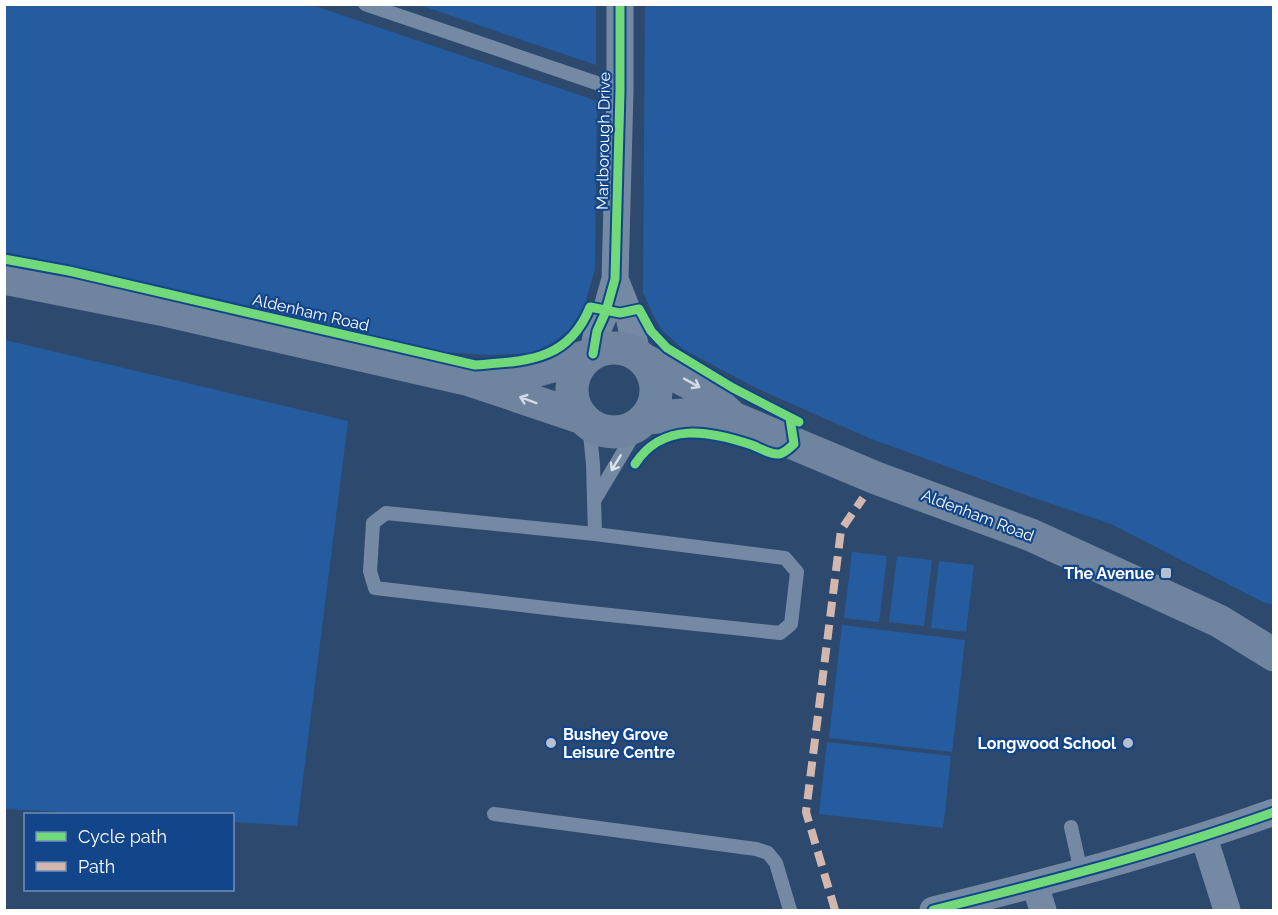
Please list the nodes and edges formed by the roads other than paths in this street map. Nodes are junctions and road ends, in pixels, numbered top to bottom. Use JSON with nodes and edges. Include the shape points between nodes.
{"nodes":[{"id":1,"x":365,"y":4,"type":"edge"},
{"id":2,"x":620,"y":4,"type":"edge"},
{"id":3,"x":620,"y":91,"type":"junction"},
{"id":4,"x":4,"y":278,"type":"edge"},
{"id":5,"x":615,"y":279,"type":"junction"},
{"id":6,"x":590,"y":355,"type":"junction"},
{"id":7,"x":640,"y":357,"type":"junction"},
{"id":8,"x":470,"y":380,"type":"junction"},
{"id":9,"x":733,"y":418,"type":"junction"},
{"id":10,"x":586,"y":421,"type":"junction"},
{"id":11,"x":643,"y":421,"type":"junction"},
{"id":12,"x":593,"y":502,"type":"junction"},
{"id":13,"x":594,"y":534,"type":"junction"},
{"id":14,"x":1240,"y":634,"type":"junction"},
{"id":15,"x":1274,"y":636,"type":"edge"},
{"id":16,"x":1274,"y":655,"type":"edge"},
{"id":17,"x":1274,"y":812,"type":"edge"},
{"id":18,"x":494,"y":814,"type":"dead end"},
{"id":19,"x":1071,"y":827,"type":"dead end"},
{"id":20,"x":1204,"y":837,"type":"junction"},
{"id":21,"x":1081,"y":872,"type":"junction"},
{"id":22,"x":1035,"y":885,"type":"junction"},
{"id":23,"x":790,"y":910,"type":"edge"},
{"id":24,"x":933,"y":910,"type":"edge"},
{"id":25,"x":1044,"y":910,"type":"edge"},
{"id":26,"x":1227,"y":910,"type":"edge"}],
"edges":[{"from":1,"to":3,"type":"lane"},
{"from":2,"to":3,"type":"street","name":"Marlborough Drive"},
{"from":3,"to":5,"type":"street","name":"Marlborough Drive"},
{"from":4,"to":8,"type":"main road","name":"Aldenham Road","via":[[160,309]]},
{"from":5,"to":6,"type":"street","name":"Marlborough Drive"},
{"from":5,"to":7,"type":"street","name":"Marlborough Drive"},
{"from":6,"to":7,"type":"main road","via":[[615,347]]},
{"from":6,"to":8,"type":"main road","name":"Aldenham Road","via":[[527,373]]},
{"from":6,"to":10,"type":"main road","via":[[580,364],[572,390],[575,406]]},
{"from":7,"to":9,"type":"main road","name":"Aldenham Road","one_way":true,"via":[[702,389]]},
{"from":7,"to":11,"type":"main road","via":[[651,369],[656,393]]},
{"from":10,"to":8,"type":"main road","name":"Aldenham Road","one_way":true},
{"from":9,"to":11,"type":"main road","name":"Aldenham Road","via":[[682,415]]},
{"from":9,"to":14,"type":"main road","name":"Aldenham Road","via":[[876,478],[1031,535]]},
{"from":10,"to":11,"type":"main road","via":[[612,432],[625,431]]},
{"from":10,"to":12,"type":"lane","via":[[593,464]]},
{"from":11,"to":12,"type":"lane","one_way":true},
{"from":12,"to":13,"type":"lane"},
{"from":13,"to":13,"type":"lane","via":[[784,558],[797,572],[791,624],[780,633],[375,588],[370,571],[373,523],[386,513]]},
{"from":14,"to":15,"type":"main road"},
{"from":14,"to":16,"type":"main road","name":"Aldenham Road"},
{"from":17,"to":20,"type":"street"},
{"from":18,"to":23,"type":"lane","via":[[756,849],[768,853],[776,863]]},
{"from":19,"to":21,"type":"lane"},
{"from":20,"to":21,"type":"street"},
{"from":20,"to":26,"type":"street"},
{"from":21,"to":22,"type":"street"},
{"from":22,"to":24,"type":"street"},
{"from":22,"to":25,"type":"street"}]}
